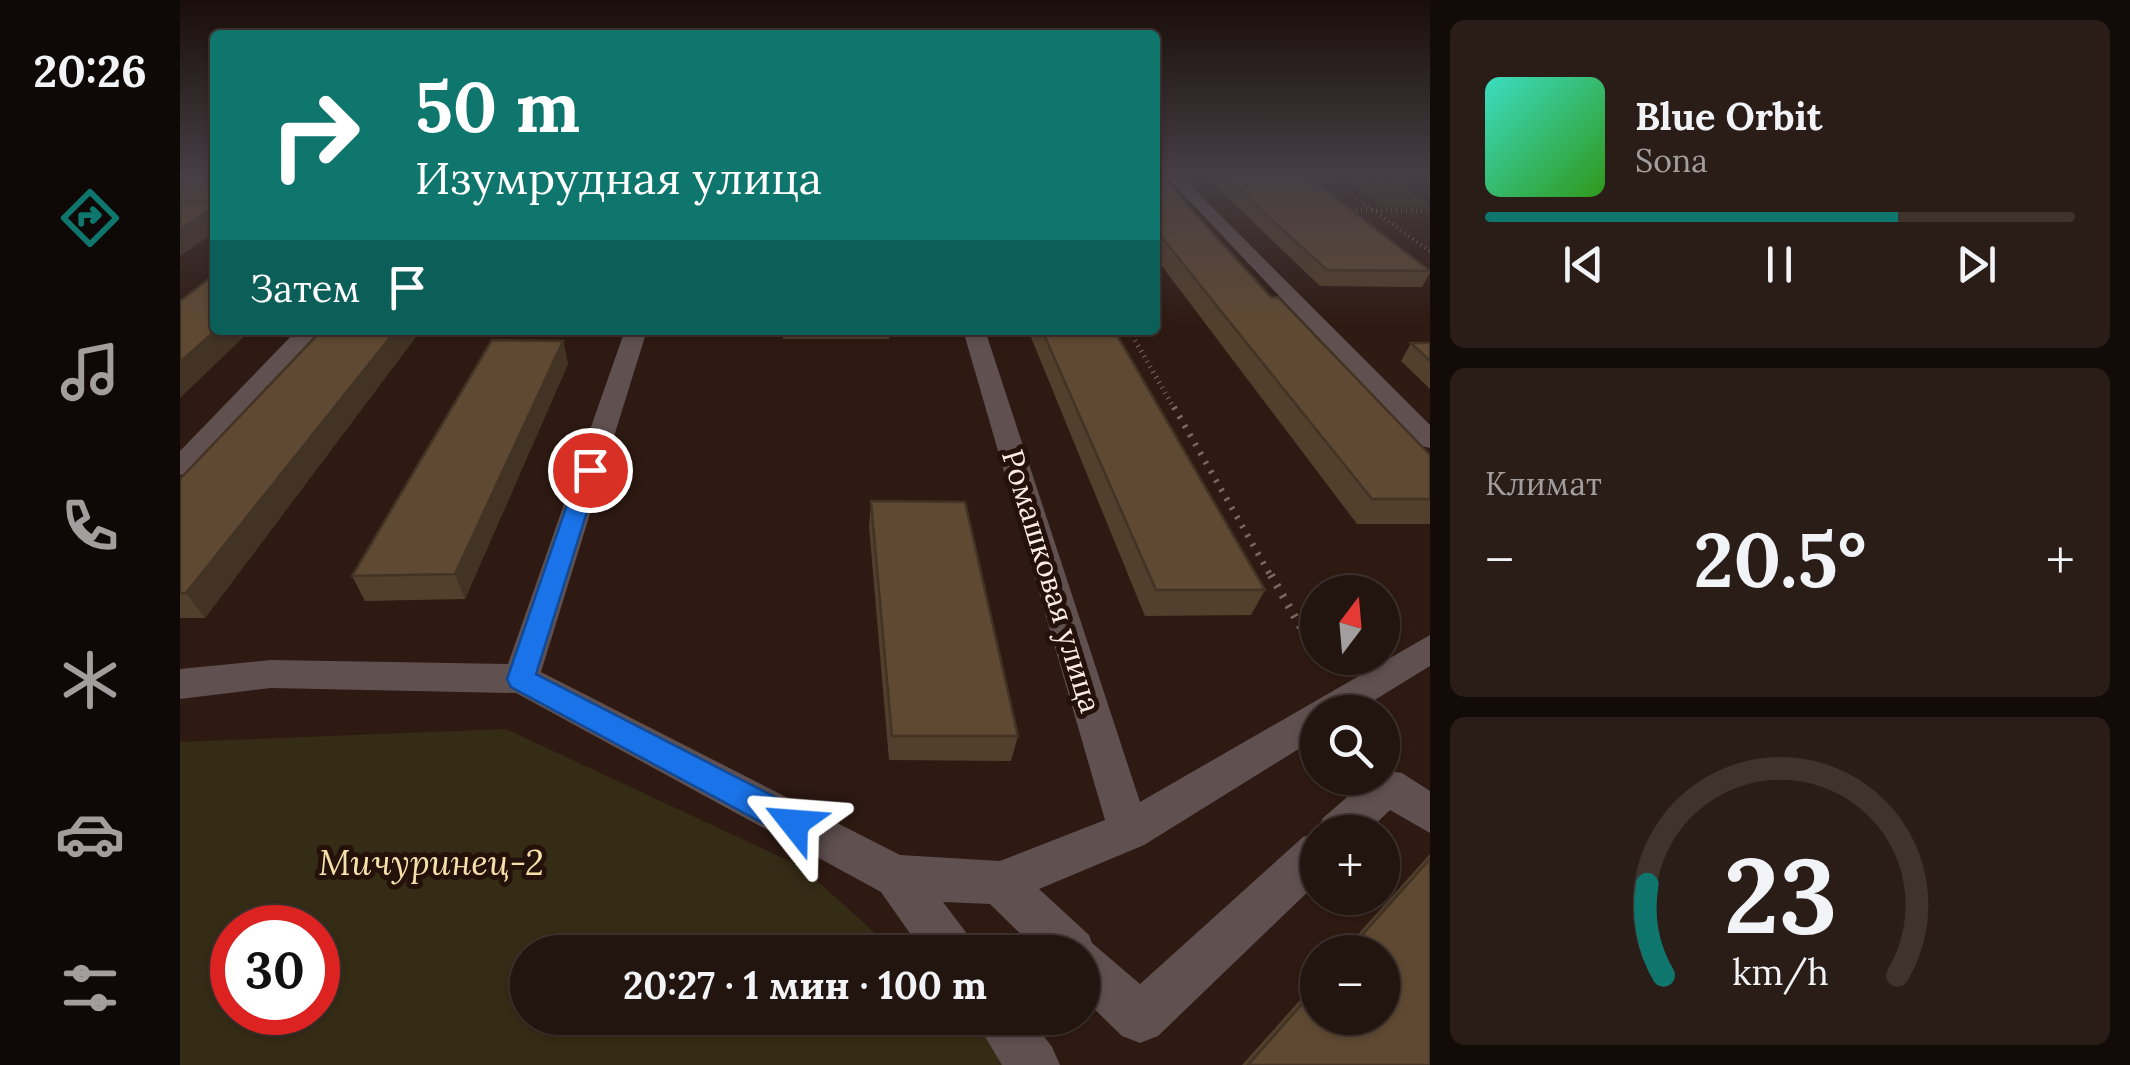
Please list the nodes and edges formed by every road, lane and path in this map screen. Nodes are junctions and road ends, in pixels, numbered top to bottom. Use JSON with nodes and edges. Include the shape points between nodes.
{"nodes":[{"id":1,"x":1220,"y":225,"type":"edge"},
{"id":2,"x":1390,"y":225,"type":"edge"},
{"id":3,"x":1430,"y":251,"type":"edge"},
{"id":4,"x":304,"y":335,"type":"edge"},
{"id":5,"x":634,"y":335,"type":"edge"},
{"id":6,"x":976,"y":335,"type":"edge"},
{"id":7,"x":1131,"y":335,"type":"edge"},
{"id":8,"x":1430,"y":440,"type":"edge"},
{"id":9,"x":180,"y":467,"type":"edge"},
{"id":10,"x":1300,"y":627,"type":"edge"},
{"id":11,"x":1430,"y":649,"type":"edge"},
{"id":12,"x":520,"y":679,"type":"junction"},
{"id":13,"x":180,"y":684,"type":"edge"},
{"id":14,"x":1353,"y":695,"type":"edge"},
{"id":15,"x":1300,"y":728,"type":"edge"},
{"id":16,"x":1430,"y":814,"type":"edge"},
{"id":17,"x":1356,"y":815,"type":"edge"},
{"id":18,"x":1129,"y":831,"type":"junction"},
{"id":19,"x":1300,"y":869,"type":"edge"},
{"id":20,"x":897,"y":877,"type":"junction"},
{"id":21,"x":1000,"y":884,"type":"junction"},
{"id":22,"x":940,"y":935,"type":"edge"},
{"id":23,"x":1054,"y":935,"type":"edge"},
{"id":24,"x":1100,"y":980,"type":"edge"},
{"id":25,"x":1012,"y":1035,"type":"edge"},
{"id":26,"x":1034,"y":1065,"type":"edge"}],
"edges":[{"from":1,"to":8,"type":"street"},
{"from":2,"to":3,"type":"path"},
{"from":4,"to":9,"type":"street"},
{"from":5,"to":12,"type":"street"},
{"from":6,"to":18,"type":"street","name":"Ромашковая улица"},
{"from":7,"to":10,"type":"path"},
{"from":11,"to":14,"type":"street"},
{"from":12,"to":13,"type":"street","via":[[272,674]]},
{"from":12,"to":20,"type":"street"},
{"from":15,"to":18,"type":"street"},
{"from":16,"to":17,"type":"street","via":[[1388,786]]},
{"from":18,"to":21,"type":"street"},
{"from":19,"to":24,"type":"street","via":[[1140,1018]]},
{"from":20,"to":21,"type":"street"},
{"from":20,"to":22,"type":"street"},
{"from":21,"to":23,"type":"street"},
{"from":25,"to":26,"type":"street"}]}
